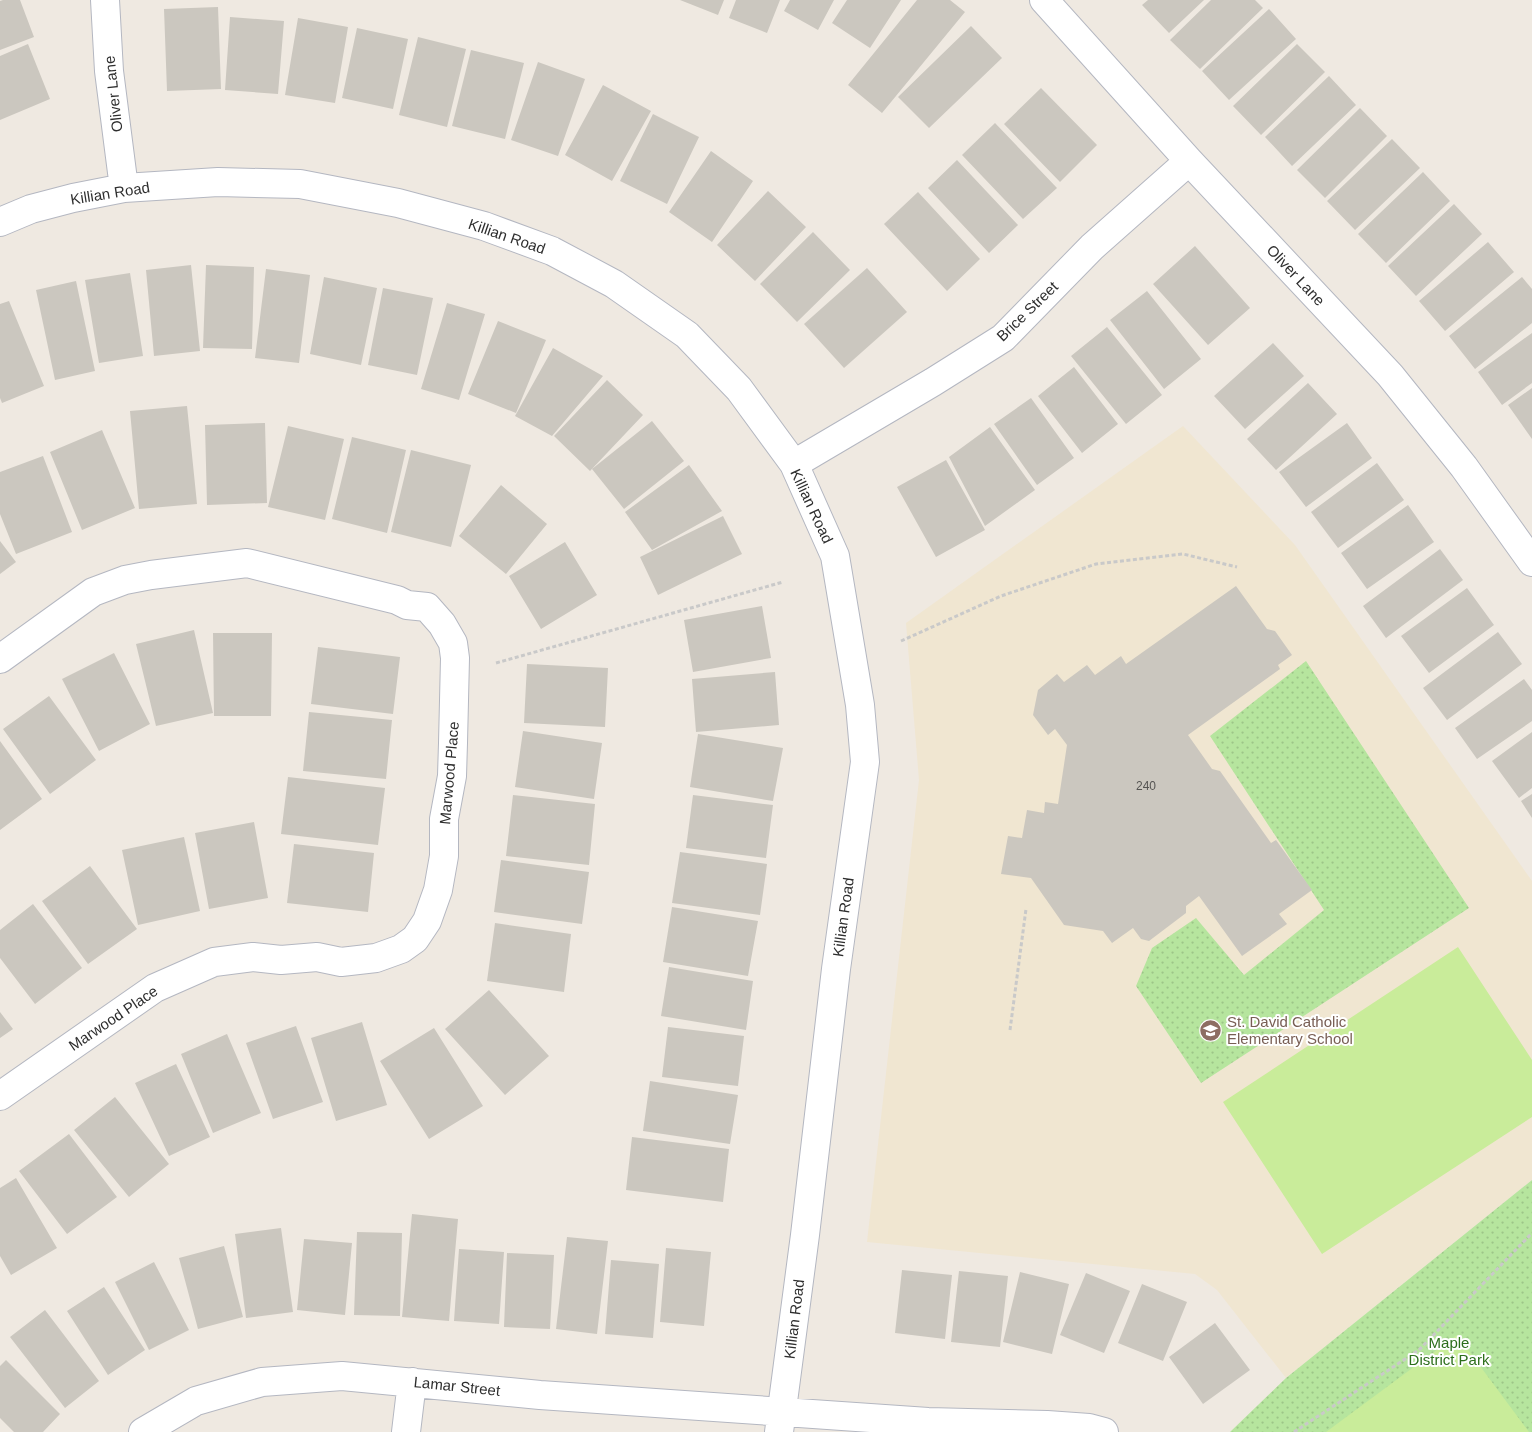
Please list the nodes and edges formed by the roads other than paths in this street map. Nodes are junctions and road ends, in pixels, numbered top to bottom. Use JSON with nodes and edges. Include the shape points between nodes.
{"nodes":[{"id":1,"x":105,"y":0,"type":"edge"},
{"id":2,"x":1044,"y":0,"type":"edge"},
{"id":3,"x":1189,"y":162,"type":"junction"},
{"id":4,"x":124,"y":188,"type":"junction"},
{"id":5,"x":0,"y":222,"type":"edge"},
{"id":6,"x":794,"y":464,"type":"junction"},
{"id":7,"x":1532,"y":562,"type":"edge"},
{"id":8,"x":0,"y":659,"type":"edge"},
{"id":9,"x":0,"y":1096,"type":"edge"},
{"id":10,"x":412,"y":1382,"type":"junction"},
{"id":11,"x":781,"y":1422,"type":"edge"},
{"id":12,"x":142,"y":1432,"type":"edge"},
{"id":13,"x":406,"y":1432,"type":"edge"},
{"id":14,"x":1104,"y":1432,"type":"edge"}],
"edges":[{"from":1,"to":4,"type":"street","name":"Oliver Lane","via":[[109,71]]},
{"from":2,"to":3,"type":"street","name":"Oliver Lane"},
{"from":3,"to":6,"type":"street","name":"Brice Street","via":[[1092,246],[1003,338]]},
{"from":3,"to":7,"type":"street","name":"Oliver Lane","via":[[1390,375],[1464,467]]},
{"from":4,"to":5,"type":"street","name":"Killian Road","via":[[31,209]]},
{"from":4,"to":6,"type":"street","name":"Killian Road","via":[[218,182],[300,184],[398,203],[484,226],[552,252],[614,284],[687,335],[739,389]]},
{"from":6,"to":11,"type":"street","name":"Killian Road","via":[[835,556],[860,705],[866,762],[836,969]]},
{"from":8,"to":9,"type":"street","name":"Marwood Place","via":[[93,592],[125,580],[247,563],[407,605],[427,607],[453,643],[455,658],[452,776],[444,819],[444,856],[436,898],[415,939],[376,958],[341,962],[317,957],[282,960],[253,957],[214,962],[155,988]]},
{"from":10,"to":11,"type":"street","name":"Lamar Street"},
{"from":10,"to":12,"type":"street","name":"Lamar Street","via":[[342,1376],[262,1382],[196,1401]]},
{"from":10,"to":13,"type":"street"},
{"from":11,"to":14,"type":"street","name":"Lamar Street","via":[[1047,1424]]}]}
